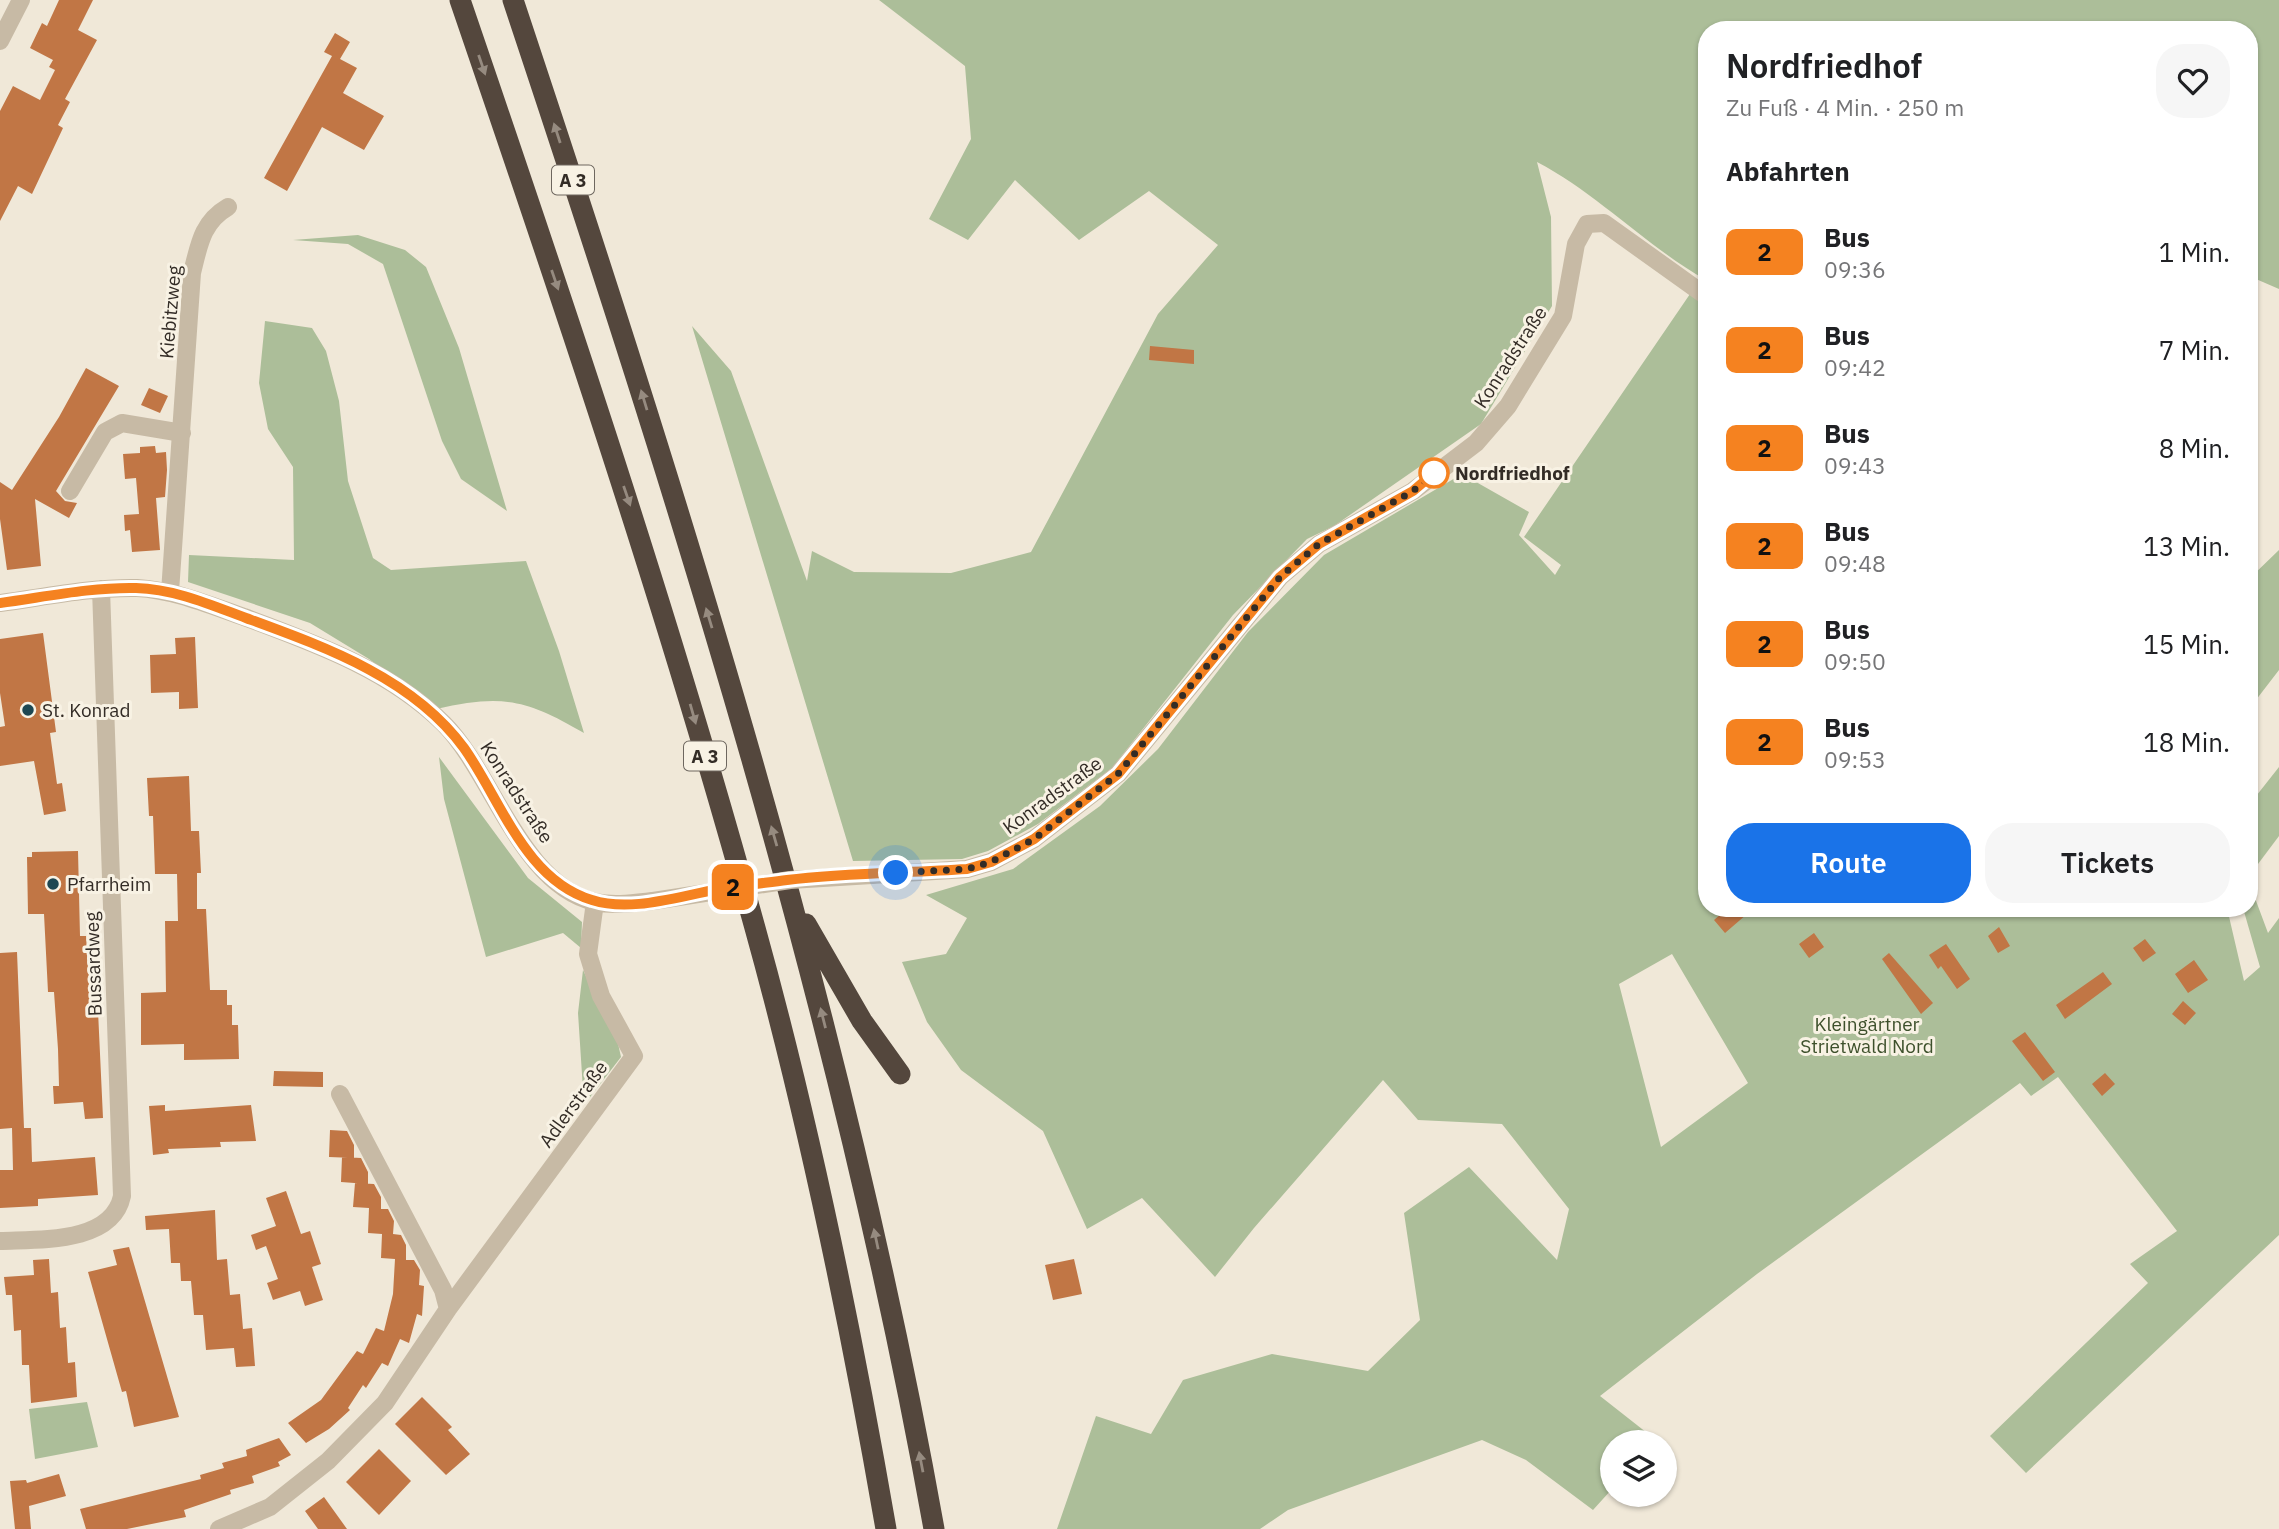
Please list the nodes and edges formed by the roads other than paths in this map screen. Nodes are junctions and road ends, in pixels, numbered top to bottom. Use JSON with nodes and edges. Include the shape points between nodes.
{"nodes":[{"id":1,"x":21,"y":0,"type":"edge"},
{"id":2,"x":460,"y":0,"type":"edge"},
{"id":3,"x":513,"y":0,"type":"edge"},
{"id":4,"x":0,"y":41,"type":"edge"},
{"id":5,"x":228,"y":207,"type":"dead end"},
{"id":6,"x":1698,"y":290,"type":"edge"},
{"id":7,"x":182,"y":433,"type":"junction"},
{"id":8,"x":70,"y":491,"type":"dead end"},
{"id":9,"x":100,"y":589,"type":"junction"},
{"id":10,"x":170,"y":592,"type":"junction"},
{"id":11,"x":0,"y":603,"type":"edge"},
{"id":12,"x":793,"y":901,"type":"junction"},
{"id":13,"x":595,"y":902,"type":"junction"},
{"id":14,"x":900,"y":1074,"type":"dead end"},
{"id":15,"x":340,"y":1094,"type":"dead end"},
{"id":16,"x":0,"y":1241,"type":"edge"},
{"id":17,"x":448,"y":1309,"type":"junction"},
{"id":18,"x":219,"y":1529,"type":"edge"},
{"id":19,"x":886,"y":1529,"type":"edge"},
{"id":20,"x":934,"y":1529,"type":"edge"}],
"edges":[{"from":1,"to":4,"type":"street"},
{"from":2,"to":19,"type":"highway","number":"A 3","one_way":true,"via":[[641,536],[755,929],[792,1070],[856,1359]]},
{"from":12,"to":3,"type":"highway","number":"A 3","one_way":true,"via":[[632,360]]},
{"from":5,"to":7,"type":"street","name":"Kiebitzweg","via":[[212,217],[201,236],[192,273]]},
{"from":6,"to":13,"type":"street","name":"Konradstraße","bridge":true,"via":[[1604,223],[1587,224],[1576,244],[1563,316],[1508,406],[1476,443],[1413,491],[1319,544],[1280,577],[1118,774],[1034,839],[967,869],[776,881],[653,901]]},
{"from":7,"to":8,"type":"street","via":[[122,423],[105,432]]},
{"from":7,"to":10,"type":"street","name":"Kiebitzweg"},
{"from":9,"to":10,"type":"street","name":"Konradstraße"},
{"from":9,"to":11,"type":"street","name":"Konradstraße"},
{"from":9,"to":16,"type":"street","name":"Bussardweg","via":[[122,1196],[119,1208],[106,1223],[89,1230]]},
{"from":10,"to":13,"type":"street","name":"Konradstraße","via":[[310,642],[358,664],[419,702],[465,749],[534,859],[558,883]]},
{"from":12,"to":14,"type":"highway","via":[[862,1021]]},
{"from":20,"to":12,"type":"highway","number":"A 3","one_way":true,"via":[[872,1218]]},
{"from":13,"to":17,"type":"street","name":"Adlerstraße","via":[[588,954],[601,996],[634,1056]]},
{"from":15,"to":17,"type":"street","via":[[443,1290]]},
{"from":17,"to":18,"type":"street","name":"Adlerstraße","via":[[385,1402],[328,1461],[270,1507]]}]}
